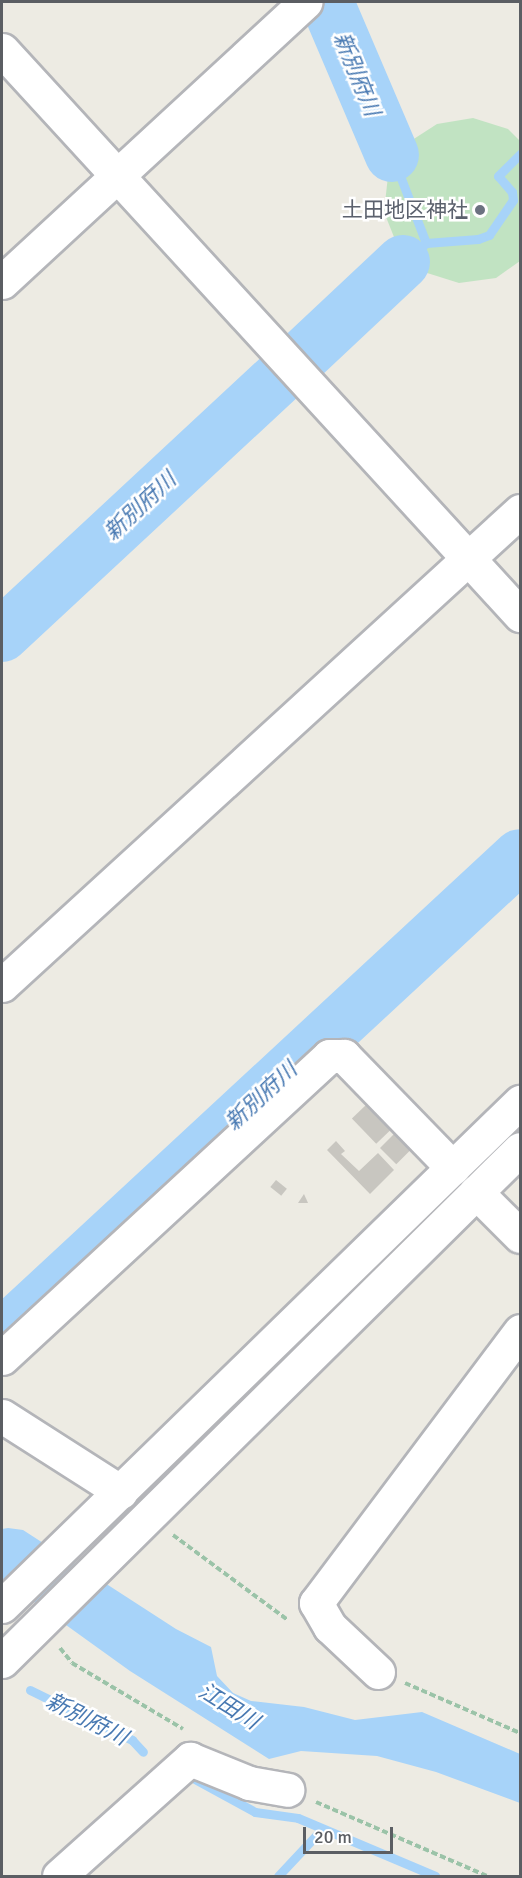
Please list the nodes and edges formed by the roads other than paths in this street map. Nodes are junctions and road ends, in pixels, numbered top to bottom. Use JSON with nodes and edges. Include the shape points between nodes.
{"nodes":[{"id":1,"x":305,"y":2,"type":"edge"},
{"id":2,"x":2,"y":50,"type":"edge"},
{"id":3,"x":118,"y":174,"type":"junction"},
{"id":4,"x":2,"y":282,"type":"edge"},
{"id":5,"x":520,"y":511,"type":"edge"},
{"id":6,"x":469,"y":560,"type":"junction"},
{"id":7,"x":520,"y":615,"type":"edge"},
{"id":8,"x":2,"y":985,"type":"edge"},
{"id":9,"x":520,"y":1102,"type":"edge"},
{"id":10,"x":520,"y":1149,"type":"edge"},
{"id":11,"x":453,"y":1168,"type":"junction"},
{"id":12,"x":476,"y":1192,"type":"junction"},
{"id":13,"x":520,"y":1236,"type":"edge"},
{"id":14,"x":520,"y":1331,"type":"edge"},
{"id":15,"x":2,"y":1358,"type":"edge"},
{"id":16,"x":2,"y":1416,"type":"edge"},
{"id":17,"x":110,"y":1503,"type":"junction"},
{"id":18,"x":3,"y":1605,"type":"edge"},
{"id":19,"x":2,"y":1661,"type":"edge"},
{"id":20,"x":378,"y":1672,"type":"dead end"},
{"id":21,"x":287,"y":1790,"type":"dead end"},
{"id":22,"x":59,"y":1876,"type":"edge"}],
"edges":[{"from":1,"to":3,"type":"street"},
{"from":2,"to":3,"type":"street"},
{"from":3,"to":4,"type":"street"},
{"from":3,"to":6,"type":"street"},
{"from":5,"to":6,"type":"street"},
{"from":6,"to":7,"type":"street"},
{"from":6,"to":8,"type":"street"},
{"from":9,"to":11,"type":"street"},
{"from":10,"to":12,"type":"street"},
{"from":11,"to":15,"type":"street","via":[[344,1056],[329,1056]]},
{"from":11,"to":17,"type":"street"},
{"from":12,"to":13,"type":"street"},
{"from":12,"to":19,"type":"street"},
{"from":14,"to":20,"type":"street","via":[[316,1603],[330,1627]]},
{"from":16,"to":17,"type":"street"},
{"from":17,"to":18,"type":"street"},
{"from":21,"to":22,"type":"street","via":[[249,1783],[190,1759]]}]}
